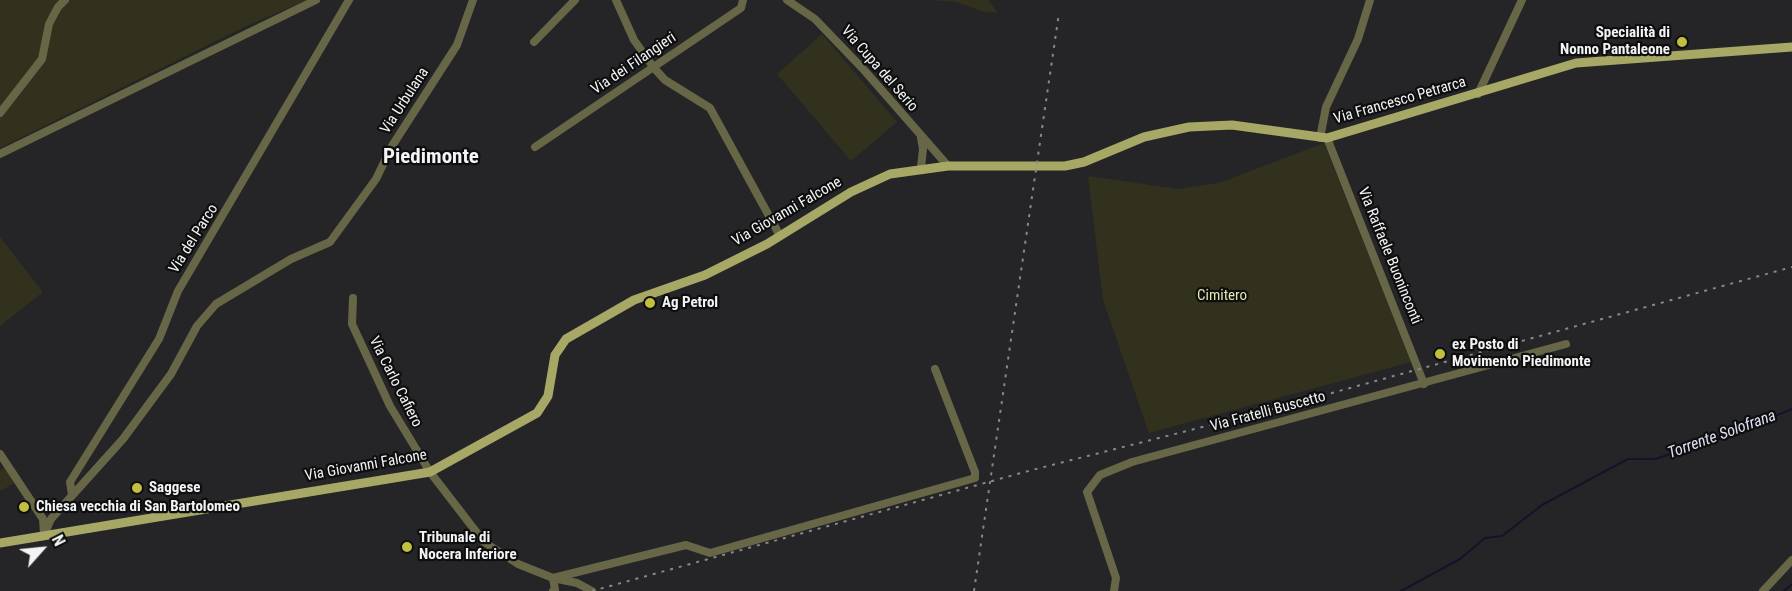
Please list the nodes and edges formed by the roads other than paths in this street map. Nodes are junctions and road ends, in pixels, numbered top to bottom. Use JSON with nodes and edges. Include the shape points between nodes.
{"nodes":[{"id":1,"x":65,"y":0,"type":"edge"},
{"id":2,"x":316,"y":0,"type":"edge"},
{"id":3,"x":350,"y":0,"type":"edge"},
{"id":4,"x":473,"y":0,"type":"edge"},
{"id":5,"x":575,"y":0,"type":"edge"},
{"id":6,"x":616,"y":0,"type":"edge"},
{"id":7,"x":743,"y":0,"type":"edge"},
{"id":8,"x":787,"y":0,"type":"edge"},
{"id":9,"x":1370,"y":0,"type":"edge"},
{"id":10,"x":1521,"y":0,"type":"edge"},
{"id":11,"x":534,"y":42,"type":"dead end"},
{"id":12,"x":1792,"y":47,"type":"edge"},
{"id":13,"x":654,"y":68,"type":"junction"},
{"id":14,"x":1478,"y":94,"type":"junction"},
{"id":15,"x":0,"y":113,"type":"edge"},
{"id":16,"x":920,"y":137,"type":"junction"},
{"id":17,"x":1324,"y":138,"type":"junction"},
{"id":18,"x":536,"y":147,"type":"dead end"},
{"id":19,"x":0,"y":154,"type":"edge"},
{"id":20,"x":948,"y":165,"type":"junction"},
{"id":21,"x":921,"y":167,"type":"junction"},
{"id":22,"x":780,"y":236,"type":"junction"},
{"id":23,"x":353,"y":298,"type":"dead end"},
{"id":24,"x":1566,"y":344,"type":"dead end"},
{"id":25,"x":935,"y":369,"type":"dead end"},
{"id":26,"x":1424,"y":384,"type":"junction"},
{"id":27,"x":0,"y":454,"type":"edge"},
{"id":28,"x":430,"y":472,"type":"junction"},
{"id":29,"x":72,"y":495,"type":"junction"},
{"id":30,"x":44,"y":535,"type":"junction"},
{"id":31,"x":0,"y":543,"type":"edge"},
{"id":32,"x":1792,"y":560,"type":"edge"},
{"id":33,"x":553,"y":578,"type":"junction"},
{"id":34,"x":553,"y":591,"type":"edge"},
{"id":35,"x":592,"y":591,"type":"edge"},
{"id":36,"x":1114,"y":591,"type":"edge"},
{"id":37,"x":1763,"y":591,"type":"edge"}],
"edges":[{"from":1,"to":15,"type":"street","via":[[49,24],[42,59]]},
{"from":2,"to":19,"type":"street"},
{"from":3,"to":29,"type":"street","name":"Via del Parco","via":[[178,291],[159,339],[70,482]]},
{"from":4,"to":29,"type":"street","name":"Via Urbulana","via":[[453,53],[392,146],[376,179],[330,242],[291,259],[216,304],[197,326],[171,374],[137,420]]},
{"from":5,"to":11,"type":"street"},
{"from":6,"to":13,"type":"street","via":[[634,40]]},
{"from":7,"to":13,"type":"street","name":"Via dei Filangieri","via":[[741,8]]},
{"from":8,"to":16,"type":"street","name":"Via Cupa del Serio","via":[[815,19]]},
{"from":9,"to":17,"type":"street","via":[[1359,39],[1326,107]]},
{"from":10,"to":14,"type":"street"},
{"from":12,"to":14,"type":"main road","name":"Via Francesco Petrarca","via":[[1576,63]]},
{"from":13,"to":18,"type":"street","name":"Via dei Filangieri"},
{"from":13,"to":22,"type":"street","via":[[665,80],[710,108]]},
{"from":14,"to":17,"type":"main road","name":"Via Francesco Petrarca"},
{"from":16,"to":20,"type":"street","name":"Via Cupa del Serio"},
{"from":16,"to":21,"type":"street"},
{"from":17,"to":20,"type":"main road","name":"Via Francesco Petrarca","via":[[1209,125],[1144,137],[1065,166]]},
{"from":17,"to":26,"type":"street","name":"Via Raffaele Buoninconti"},
{"from":20,"to":21,"type":"main road","name":"Via Giovanni Falcone"},
{"from":21,"to":22,"type":"main road","name":"Via Giovanni Falcone","via":[[863,185]]},
{"from":22,"to":28,"type":"main road","name":"Via Giovanni Falcone","via":[[705,275],[634,300],[566,339],[555,355],[548,396],[537,413]]},
{"from":23,"to":28,"type":"street","name":"Via Carlo Cafiero","via":[[352,324],[390,406]]},
{"from":24,"to":26,"type":"street","name":"Via Fratelli Buscetto"},
{"from":25,"to":33,"type":"street","via":[[975,478],[710,553],[686,546]]},
{"from":26,"to":36,"type":"street","name":"Via Fratelli Buscetto","via":[[1132,462],[1100,475],[1087,492],[1116,578]]},
{"from":27,"to":30,"type":"street","via":[[43,519]]},
{"from":28,"to":30,"type":"main road","name":"Via Giovanni Falcone"},
{"from":28,"to":33,"type":"street","name":"Via Carlo Cafiero","via":[[484,542],[518,564]]},
{"from":29,"to":30,"type":"street","via":[[51,519]]},
{"from":30,"to":31,"type":"main road","name":"Via Giovanni Falcone"},
{"from":32,"to":37,"type":"street"},
{"from":33,"to":34,"type":"street"},
{"from":33,"to":35,"type":"street"}]}
